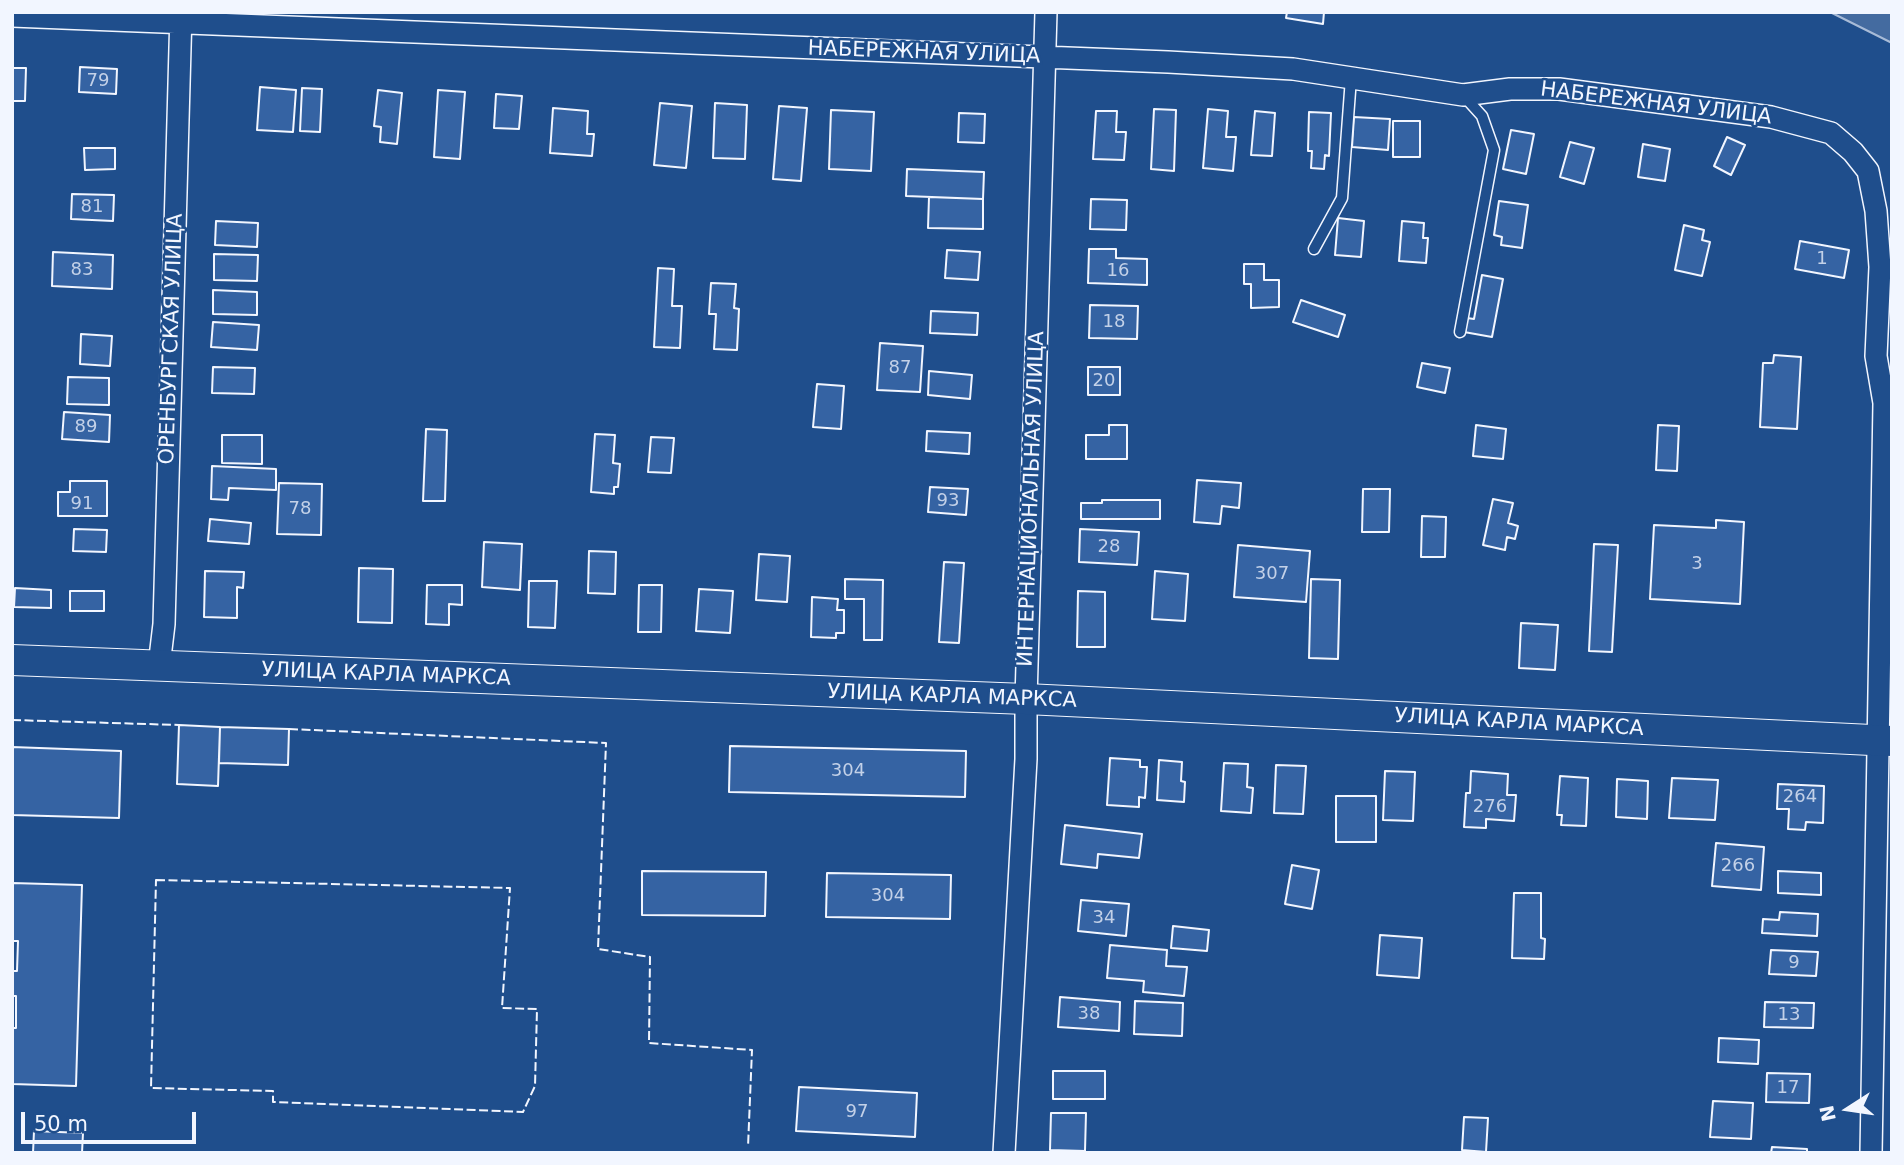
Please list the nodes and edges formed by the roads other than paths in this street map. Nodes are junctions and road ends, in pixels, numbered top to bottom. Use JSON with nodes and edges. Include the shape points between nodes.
{"nodes":[{"id":1,"x":1046,"y":12,"type":"edge"},
{"id":2,"x":12,"y":16,"type":"edge"},
{"id":3,"x":181,"y":17,"type":"edge"},
{"id":4,"x":1044,"y":58,"type":"junction"},
{"id":5,"x":1351,"y":78,"type":"junction"},
{"id":6,"x":1463,"y":95,"type":"junction"},
{"id":7,"x":1314,"y":249,"type":"dead end"},
{"id":8,"x":1460,"y":331,"type":"dead end"},
{"id":9,"x":12,"y":660,"type":"edge"},
{"id":10,"x":159,"y":666,"type":"junction"},
{"id":11,"x":1026,"y":699,"type":"junction"},
{"id":12,"x":1884,"y":740,"type":"edge"},
{"id":13,"x":1004,"y":1153,"type":"edge"},
{"id":14,"x":1871,"y":1153,"type":"edge"}],
"edges":[{"from":1,"to":4,"type":"street","name":"ИНТЕРНАЦИОНАЛЬНАЯ УЛИЦА"},
{"from":2,"to":3,"type":"street","name":"НАБЕРЕЖНАЯ УЛИЦА"},
{"from":3,"to":4,"type":"street","name":"НАБЕРЕЖНАЯ УЛИЦА"},
{"from":3,"to":10,"type":"street","name":"ОРЕНБУРГСКАЯ УЛИЦА","via":[[165,610]]},
{"from":4,"to":5,"type":"street","name":"НАБЕРЕЖНАЯ УЛИЦА","via":[[1293,69]]},
{"from":4,"to":11,"type":"street","name":"ИНТЕРНАЦИОНАЛЬНАЯ УЛИЦА"},
{"from":5,"to":6,"type":"street","name":"НАБЕРЕЖНАЯ УЛИЦА"},
{"from":5,"to":7,"type":"lane","via":[[1342,198]]},
{"from":6,"to":8,"type":"lane","via":[[1482,116],[1494,149]]},
{"from":6,"to":12,"type":"street","name":"НАБЕРЕЖНАЯ УЛИЦА","via":[[1559,89],[1771,117],[1831,133],[1868,171],[1880,267],[1876,356],[1885,403]]},
{"from":9,"to":10,"type":"main road","name":"УЛИЦА КАРЛА МАРКСА"},
{"from":10,"to":11,"type":"main road","name":"УЛИЦА КАРЛА МАРКСА"},
{"from":11,"to":12,"type":"main road","name":"УЛИЦА КАРЛА МАРКСА"},
{"from":11,"to":13,"type":"street","name":"ИНТЕРНАЦИОНАЛЬНАЯ УЛИЦА"},
{"from":12,"to":14,"type":"street"}]}
